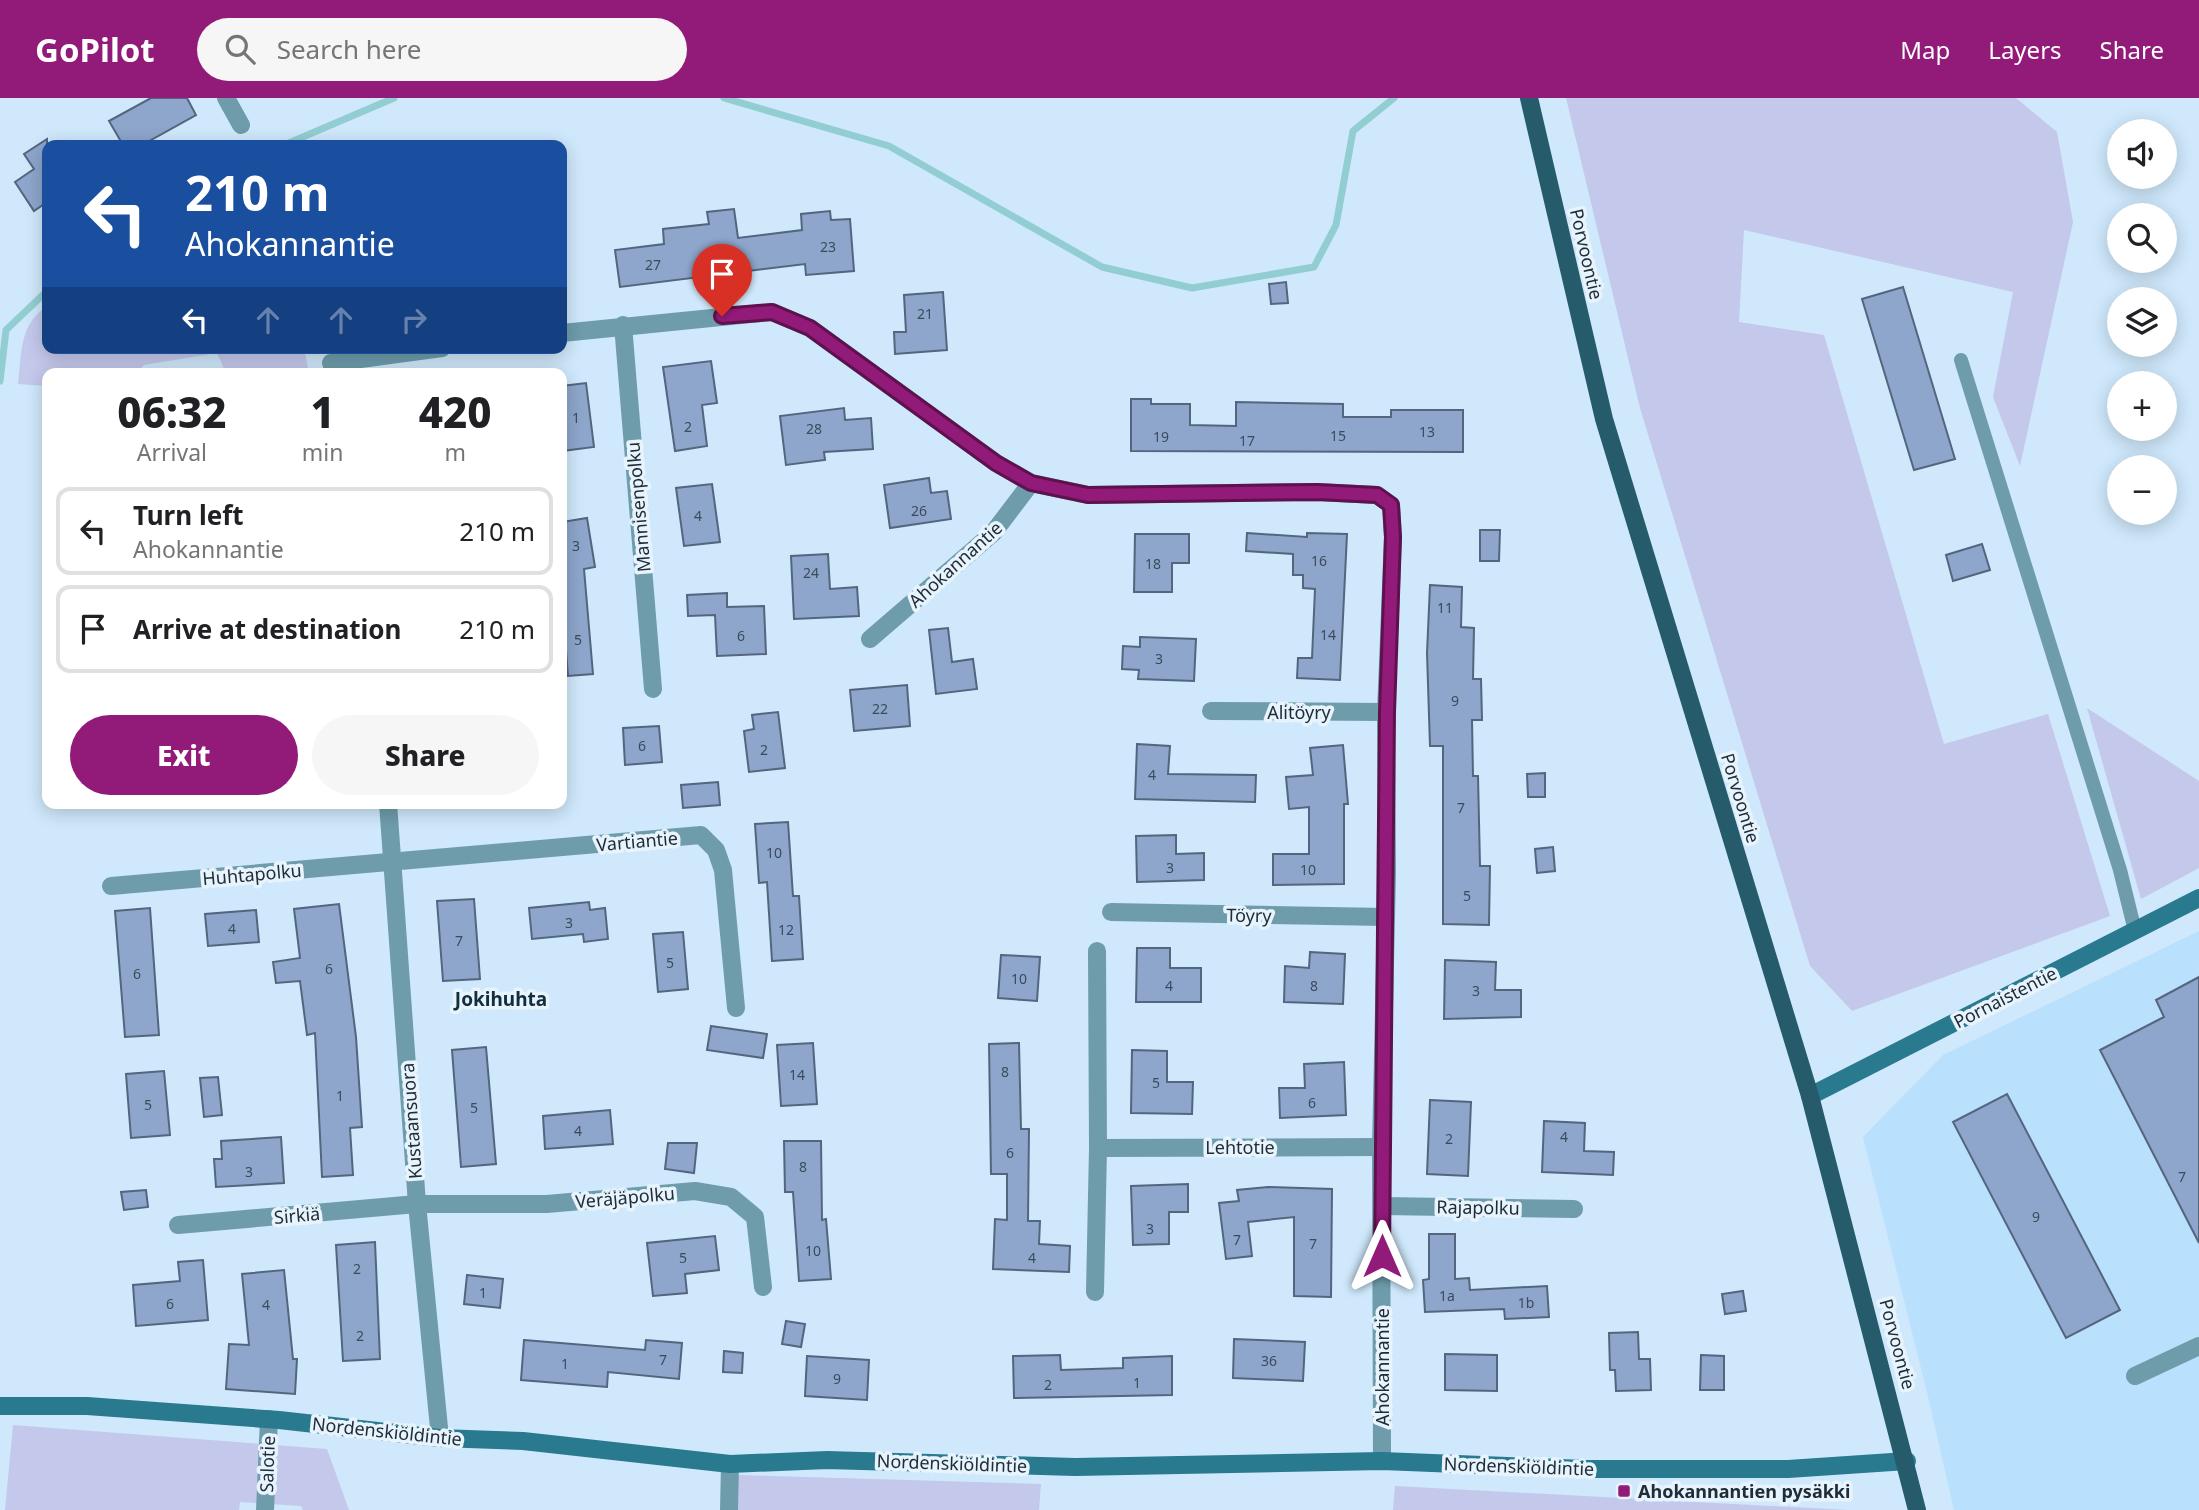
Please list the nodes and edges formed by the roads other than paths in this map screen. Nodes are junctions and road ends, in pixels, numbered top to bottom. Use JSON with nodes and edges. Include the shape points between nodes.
{"nodes":[{"id":1,"x":226,"y":98,"type":"edge"},
{"id":2,"x":1529,"y":98,"type":"edge"},
{"id":3,"x":241,"y":125,"type":"dead end"},
{"id":4,"x":623,"y":325,"type":"junction"},
{"id":5,"x":567,"y":332,"type":"edge"},
{"id":6,"x":398,"y":354,"type":"edge"},
{"id":7,"x":1961,"y":360,"type":"dead end"},
{"id":8,"x":331,"y":363,"type":"dead end"},
{"id":9,"x":1031,"y":483,"type":"junction"},
{"id":10,"x":870,"y":639,"type":"dead end"},
{"id":11,"x":653,"y":690,"type":"dead end"},
{"id":12,"x":1211,"y":711,"type":"dead end"},
{"id":13,"x":1387,"y":712,"type":"junction"},
{"id":14,"x":389,"y":809,"type":"edge"},
{"id":15,"x":393,"y":861,"type":"junction"},
{"id":16,"x":111,"y":886,"type":"dead end"},
{"id":17,"x":2199,"y":898,"type":"edge"},
{"id":18,"x":1111,"y":912,"type":"dead end"},
{"id":19,"x":1386,"y":917,"type":"junction"},
{"id":20,"x":2135,"y":931,"type":"junction"},
{"id":21,"x":1097,"y":951,"type":"dead end"},
{"id":22,"x":736,"y":1008,"type":"dead end"},
{"id":23,"x":1810,"y":1096,"type":"junction"},
{"id":24,"x":1381,"y":1147,"type":"junction"},
{"id":25,"x":1098,"y":1148,"type":"junction"},
{"id":26,"x":417,"y":1204,"type":"junction"},
{"id":27,"x":1382,"y":1206,"type":"junction"},
{"id":28,"x":1574,"y":1209,"type":"dead end"},
{"id":29,"x":178,"y":1225,"type":"dead end"},
{"id":30,"x":763,"y":1287,"type":"dead end"},
{"id":31,"x":1095,"y":1292,"type":"dead end"},
{"id":32,"x":2199,"y":1346,"type":"edge"},
{"id":33,"x":2135,"y":1376,"type":"dead end"},
{"id":34,"x":0,"y":1406,"type":"edge"},
{"id":35,"x":269,"y":1419,"type":"junction"},
{"id":36,"x":440,"y":1438,"type":"junction"},
{"id":37,"x":1382,"y":1461,"type":"junction"},
{"id":38,"x":1907,"y":1461,"type":"junction"},
{"id":39,"x":730,"y":1464,"type":"junction"},
{"id":40,"x":265,"y":1510,"type":"edge"},
{"id":41,"x":729,"y":1510,"type":"edge"},
{"id":42,"x":1917,"y":1510,"type":"edge"}],
"edges":[{"from":1,"to":3,"type":"street"},
{"from":2,"to":23,"type":"main road","name":"Porvoontie","via":[[1604,419]]},
{"from":4,"to":5,"type":"street","name":"Ahokannantie"},
{"from":4,"to":9,"type":"street","name":"Ahokannantie","via":[[772,312],[810,328],[996,463]]},
{"from":4,"to":11,"type":"street","name":"Mannisenpolku"},
{"from":6,"to":8,"type":"street"},
{"from":7,"to":20,"type":"lane"},
{"from":9,"to":10,"type":"street","name":"Ahokannantie","via":[[993,533]]},
{"from":9,"to":13,"type":"street","name":"Ahokannantie","via":[[1088,495],[1377,495],[1391,505],[1393,537]]},
{"from":12,"to":13,"type":"street","name":"Alitöyry"},
{"from":13,"to":19,"type":"street","name":"Ahokannantie"},
{"from":14,"to":15,"type":"street","name":"Kustaansuora"},
{"from":15,"to":16,"type":"street","name":"Huhtapolku"},
{"from":15,"to":22,"type":"street","name":"Vartiantie","via":[[701,835],[716,850],[723,870]]},
{"from":15,"to":26,"type":"street","name":"Kustaansuora"},
{"from":17,"to":20,"type":"main road","name":"Pornaistentie"},
{"from":18,"to":19,"type":"street","name":"Töyry"},
{"from":19,"to":24,"type":"street","name":"Ahokannantie"},
{"from":20,"to":23,"type":"main road","name":"Pornaistentie"},
{"from":21,"to":25,"type":"street"},
{"from":23,"to":38,"type":"main road","name":"Porvoontie"},
{"from":24,"to":25,"type":"street","name":"Lehtotie"},
{"from":24,"to":27,"type":"street","name":"Ahokannantie"},
{"from":25,"to":31,"type":"street"},
{"from":26,"to":29,"type":"street","name":"Sirkiä"},
{"from":26,"to":30,"type":"street","name":"Veräjäpolku","via":[[547,1204],[695,1191],[732,1198],[755,1217]]},
{"from":26,"to":36,"type":"street","name":"Kustaansuora"},
{"from":27,"to":28,"type":"street","name":"Rajapolku"},
{"from":27,"to":37,"type":"street","name":"Ahokannantie"},
{"from":32,"to":33,"type":"street"},
{"from":34,"to":35,"type":"main road","name":"Nordenskiöldintie","via":[[87,1406]]},
{"from":35,"to":36,"type":"main road","name":"Nordenskiöldintie"},
{"from":35,"to":40,"type":"street","name":"Salotie"},
{"from":36,"to":39,"type":"main road","name":"Nordenskiöldintie","via":[[523,1441]]},
{"from":37,"to":38,"type":"main road","name":"Nordenskiöldintie","via":[[1584,1469],[1746,1469]]},
{"from":37,"to":39,"type":"main road","name":"Nordenskiöldintie","via":[[1075,1467],[827,1460]]},
{"from":38,"to":42,"type":"main road","name":"Porvoontie"},
{"from":39,"to":41,"type":"street"}]}
